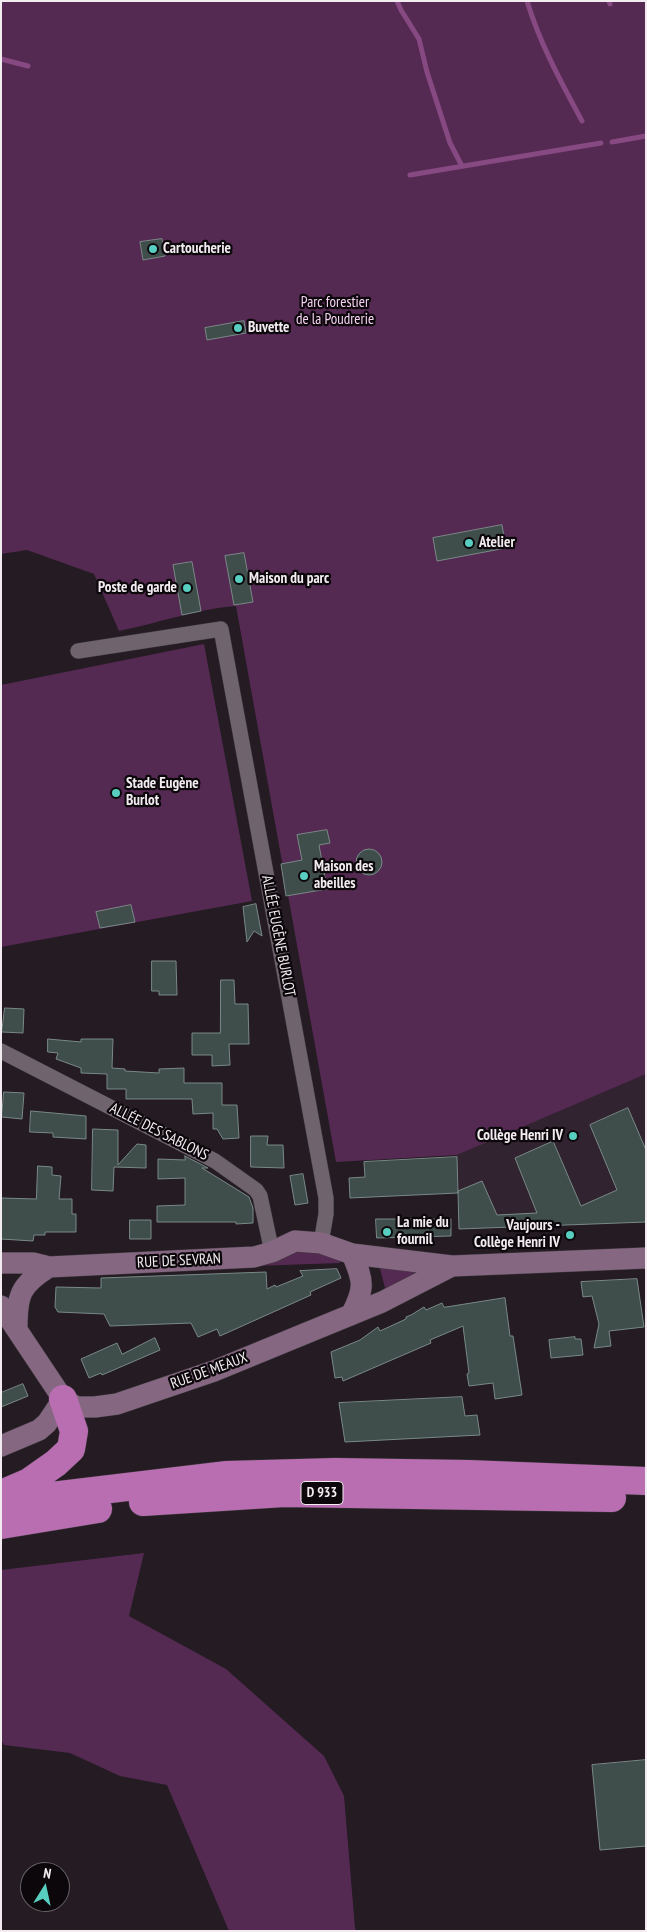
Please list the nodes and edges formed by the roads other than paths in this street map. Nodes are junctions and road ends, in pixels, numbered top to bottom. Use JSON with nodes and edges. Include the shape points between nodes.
{"nodes":[{"id":1,"x":78,"y":651,"type":"dead end"},
{"id":2,"x":1,"y":1051,"type":"edge"},
{"id":3,"x":321,"y":1242,"type":"junction"},
{"id":4,"x":272,"y":1252,"type":"junction"},
{"id":5,"x":352,"y":1254,"type":"junction"},
{"id":6,"x":646,"y":1258,"type":"edge"},
{"id":7,"x":1,"y":1263,"type":"edge"},
{"id":8,"x":49,"y":1266,"type":"junction"},
{"id":9,"x":452,"y":1266,"type":"junction"},
{"id":10,"x":1,"y":1306,"type":"edge"},
{"id":11,"x":351,"y":1315,"type":"junction"},
{"id":12,"x":17,"y":1328,"type":"junction"},
{"id":13,"x":63,"y":1400,"type":"junction"},
{"id":14,"x":1,"y":1446,"type":"edge"},
{"id":15,"x":642,"y":1484,"type":"edge"},
{"id":16,"x":1,"y":1494,"type":"edge"},
{"id":17,"x":1,"y":1506,"type":"edge"},
{"id":18,"x":1,"y":1525,"type":"edge"}],
"edges":[{"from":1,"to":3,"type":"street","name":"ALLÉE EUGÈNE BURLOT","via":[[221,629],[326,1198]]},
{"from":2,"to":4,"type":"street","name":"ALLÉE DES SABLONS","via":[[215,1161],[256,1190]]},
{"from":3,"to":4,"type":"main road","name":"RUE DE SEVRAN","via":[[295,1241]]},
{"from":3,"to":5,"type":"main road","name":"RUE DE SEVRAN"},
{"from":4,"to":8,"type":"main road","name":"RUE DE SEVRAN","via":[[254,1257]]},
{"from":5,"to":9,"type":"main road"},
{"from":5,"to":11,"type":"main road","via":[[362,1286]]},
{"from":6,"to":9,"type":"main road"},
{"from":7,"to":8,"type":"main road","name":"RUE DE SEVRAN"},
{"from":8,"to":12,"type":"main road","via":[[26,1285],[17,1302]]},
{"from":9,"to":11,"type":"main road","name":"RUE DE MEAUX"},
{"from":10,"to":12,"type":"main road"},
{"from":11,"to":13,"type":"main road","name":"RUE DE MEAUX","via":[[214,1371],[117,1404],[77,1407]]},
{"from":12,"to":13,"type":"main road"},
{"from":13,"to":14,"type":"main road","via":[[39,1430]]},
{"from":13,"to":16,"type":"highway","via":[[74,1431],[71,1449],[29,1482]]},
{"from":15,"to":17,"type":"highway","number":"D 933","via":[[430,1474],[227,1474],[35,1498]]},
{"from":15,"to":18,"type":"highway","number":"D 933","via":[[284,1493],[140,1502]]}]}
